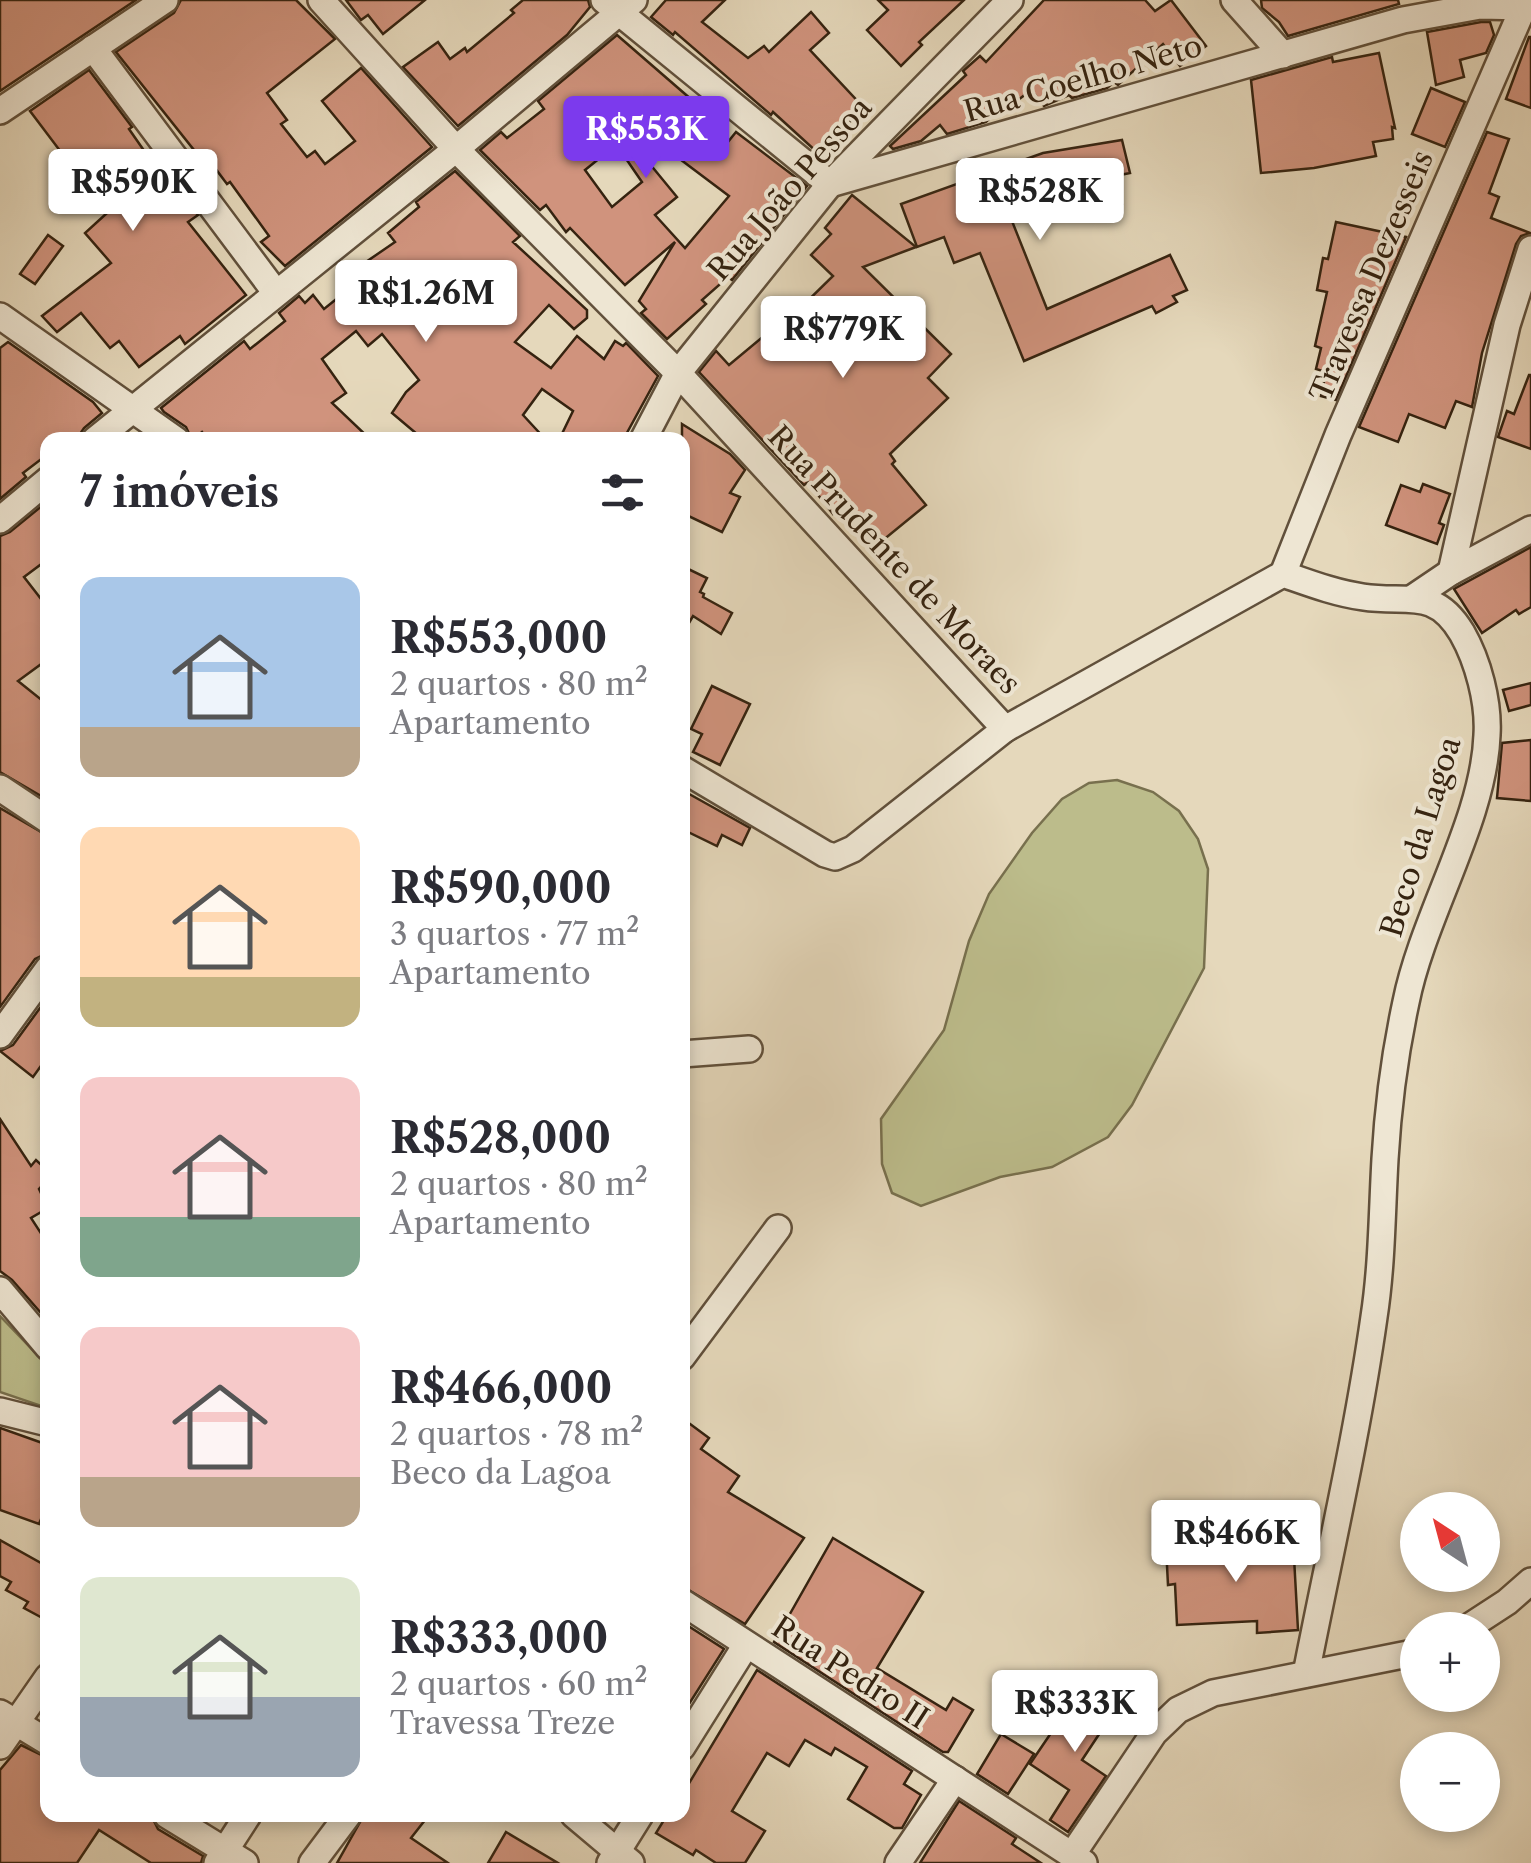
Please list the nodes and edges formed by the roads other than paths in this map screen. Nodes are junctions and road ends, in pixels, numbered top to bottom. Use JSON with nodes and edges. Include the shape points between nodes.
{"nodes":[{"id":1,"x":165,"y":0,"type":"edge"},
{"id":2,"x":321,"y":0,"type":"edge"},
{"id":3,"x":1010,"y":0,"type":"edge"},
{"id":4,"x":1234,"y":0,"type":"edge"},
{"id":5,"x":619,"y":4,"type":"edge"},
{"id":6,"x":1528,"y":6,"type":"edge"},
{"id":7,"x":92,"y":48,"type":"junction"},
{"id":8,"x":1283,"y":56,"type":"junction"},
{"id":9,"x":0,"y":111,"type":"edge"},
{"id":10,"x":456,"y":149,"type":"junction"},
{"id":11,"x":830,"y":184,"type":"junction"},
{"id":12,"x":1531,"y":248,"type":"edge"},
{"id":13,"x":276,"y":293,"type":"junction"},
{"id":14,"x":0,"y":316,"type":"edge"},
{"id":15,"x":678,"y":373,"type":"junction"},
{"id":16,"x":131,"y":410,"type":"junction"},
{"id":17,"x":105,"y":432,"type":"edge"},
{"id":18,"x":164,"y":432,"type":"edge"},
{"id":19,"x":647,"y":432,"type":"edge"},
{"id":20,"x":40,"y":487,"type":"edge"},
{"id":21,"x":0,"y":520,"type":"edge"},
{"id":22,"x":1531,"y":529,"type":"edge"},
{"id":23,"x":1451,"y":572,"type":"junction"},
{"id":24,"x":1283,"y":574,"type":"junction"},
{"id":25,"x":1414,"y":597,"type":"junction"},
{"id":26,"x":1005,"y":728,"type":"junction"},
{"id":27,"x":690,"y":774,"type":"edge"},
{"id":28,"x":0,"y":788,"type":"edge"},
{"id":29,"x":40,"y":815,"type":"edge"},
{"id":30,"x":40,"y":980,"type":"edge"},
{"id":31,"x":0,"y":1035,"type":"edge"},
{"id":32,"x":749,"y":1048,"type":"dead end"},
{"id":33,"x":690,"y":1053,"type":"edge"},
{"id":34,"x":778,"y":1228,"type":"dead end"},
{"id":35,"x":0,"y":1290,"type":"edge"},
{"id":36,"x":40,"y":1338,"type":"edge"},
{"id":37,"x":690,"y":1346,"type":"edge"},
{"id":38,"x":0,"y":1410,"type":"edge"},
{"id":39,"x":40,"y":1421,"type":"edge"},
{"id":40,"x":1531,"y":1581,"type":"edge"},
{"id":41,"x":690,"y":1607,"type":"edge"},
{"id":42,"x":1492,"y":1612,"type":"edge"},
{"id":43,"x":746,"y":1645,"type":"junction"},
{"id":44,"x":1400,"y":1656,"type":"edge"},
{"id":45,"x":1306,"y":1674,"type":"junction"},
{"id":46,"x":40,"y":1685,"type":"edge"},
{"id":47,"x":8,"y":1718,"type":"edge"},
{"id":48,"x":690,"y":1734,"type":"edge"},
{"id":49,"x":40,"y":1737,"type":"edge"},
{"id":50,"x":0,"y":1746,"type":"edge"},
{"id":51,"x":955,"y":1779,"type":"junction"},
{"id":52,"x":176,"y":1822,"type":"edge"},
{"id":53,"x":245,"y":1822,"type":"edge"},
{"id":54,"x":343,"y":1822,"type":"edge"},
{"id":55,"x":581,"y":1822,"type":"edge"},
{"id":56,"x":637,"y":1822,"type":"edge"},
{"id":57,"x":229,"y":1859,"type":"edge"},
{"id":58,"x":619,"y":1859,"type":"edge"},
{"id":59,"x":1078,"y":1859,"type":"edge"},
{"id":60,"x":312,"y":1863,"type":"edge"},
{"id":61,"x":898,"y":1863,"type":"edge"}],
"edges":[{"from":1,"to":7,"type":"street"},
{"from":2,"to":10,"type":"street","name":"Rua Prudente de Moraes"},
{"from":3,"to":11,"type":"street","name":"Rua João Pessoa"},
{"from":4,"to":8,"type":"street"},
{"from":5,"to":10,"type":"street"},
{"from":5,"to":11,"type":"street"},
{"from":6,"to":8,"type":"street","name":"Rua Coelho Neto","via":[[1480,6],[1403,20]]},
{"from":6,"to":24,"type":"street","name":"Travessa Dezesseis"},
{"from":7,"to":9,"type":"street"},
{"from":7,"to":13,"type":"street"},
{"from":8,"to":11,"type":"street","name":"Rua Coelho Neto"},
{"from":10,"to":13,"type":"street"},
{"from":10,"to":15,"type":"street","name":"Rua Prudente de Moraes"},
{"from":11,"to":15,"type":"street","name":"Rua João Pessoa"},
{"from":12,"to":23,"type":"street"},
{"from":13,"to":16,"type":"street"},
{"from":14,"to":16,"type":"street"},
{"from":15,"to":19,"type":"street","name":"Rua João Pessoa"},
{"from":15,"to":26,"type":"street","name":"Rua Prudente de Moraes"},
{"from":16,"to":17,"type":"street"},
{"from":16,"to":18,"type":"street"},
{"from":20,"to":21,"type":"street"},
{"from":22,"to":23,"type":"street"},
{"from":23,"to":25,"type":"street"},
{"from":24,"to":25,"type":"street","via":[[1363,598]]},
{"from":24,"to":26,"type":"street"},
{"from":25,"to":45,"type":"street","name":"Beco da Lagoa","via":[[1437,605],[1461,632],[1482,687],[1488,733],[1482,773],[1406,999],[1392,1086],[1374,1318]]},
{"from":26,"to":27,"type":"street","via":[[836,856]]},
{"from":28,"to":29,"type":"street"},
{"from":30,"to":31,"type":"street"},
{"from":32,"to":33,"type":"street"},
{"from":34,"to":37,"type":"street"},
{"from":35,"to":36,"type":"street"},
{"from":38,"to":39,"type":"street"},
{"from":40,"to":42,"type":"street"},
{"from":41,"to":43,"type":"street","name":"Rua Pedro II"},
{"from":43,"to":48,"type":"street"},
{"from":43,"to":51,"type":"street","name":"Rua Pedro II"},
{"from":44,"to":45,"type":"street"},
{"from":45,"to":59,"type":"street","via":[[1214,1693],[1178,1710],[1154,1732]]},
{"from":46,"to":47,"type":"street"},
{"from":47,"to":49,"type":"street"},
{"from":47,"to":50,"type":"street"},
{"from":51,"to":59,"type":"street","name":"Rua Pedro II"},
{"from":51,"to":61,"type":"street"},
{"from":52,"to":57,"type":"street"},
{"from":53,"to":57,"type":"street"},
{"from":54,"to":60,"type":"street"},
{"from":55,"to":58,"type":"street"},
{"from":56,"to":58,"type":"street"}]}
